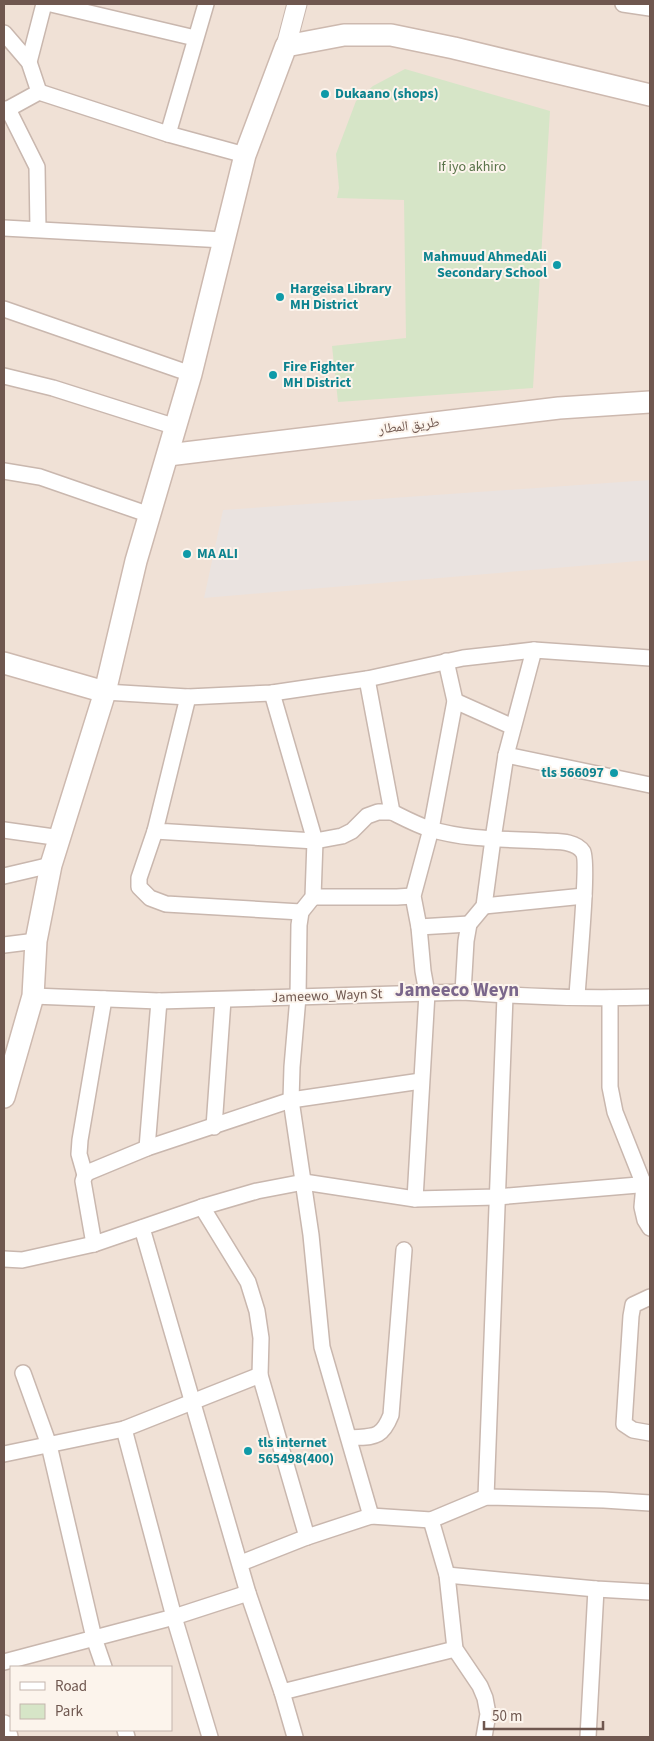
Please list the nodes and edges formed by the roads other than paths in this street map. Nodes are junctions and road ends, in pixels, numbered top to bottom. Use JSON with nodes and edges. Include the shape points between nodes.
{"nodes":[{"id":1,"x":44,"y":4,"type":"edge"},
{"id":2,"x":51,"y":4,"type":"edge"},
{"id":3,"x":206,"y":4,"type":"edge"},
{"id":4,"x":297,"y":4,"type":"edge"},
{"id":5,"x":623,"y":4,"type":"edge"},
{"id":6,"x":650,"y":8,"type":"edge"},
{"id":7,"x":4,"y":33,"type":"edge"},
{"id":8,"x":195,"y":38,"type":"junction"},
{"id":9,"x":286,"y":46,"type":"junction"},
{"id":10,"x":29,"y":62,"type":"junction"},
{"id":11,"x":39,"y":92,"type":"junction"},
{"id":12,"x":650,"y":95,"type":"edge"},
{"id":13,"x":6,"y":109,"type":"edge"},
{"id":14,"x":168,"y":134,"type":"junction"},
{"id":15,"x":245,"y":155,"type":"junction"},
{"id":16,"x":4,"y":228,"type":"edge"},
{"id":17,"x":38,"y":229,"type":"junction"},
{"id":18,"x":224,"y":240,"type":"junction"},
{"id":19,"x":4,"y":309,"type":"edge"},
{"id":20,"x":191,"y":374,"type":"junction"},
{"id":21,"x":4,"y":376,"type":"edge"},
{"id":22,"x":650,"y":402,"type":"edge"},
{"id":23,"x":176,"y":427,"type":"junction"},
{"id":24,"x":168,"y":455,"type":"junction"},
{"id":25,"x":4,"y":471,"type":"edge"},
{"id":26,"x":150,"y":515,"type":"junction"},
{"id":27,"x":534,"y":650,"type":"junction"},
{"id":28,"x":650,"y":658,"type":"edge"},
{"id":29,"x":446,"y":661,"type":"junction"},
{"id":30,"x":4,"y":663,"type":"edge"},
{"id":31,"x":367,"y":679,"type":"junction"},
{"id":32,"x":105,"y":692,"type":"junction"},
{"id":33,"x":272,"y":693,"type":"junction"},
{"id":34,"x":188,"y":697,"type":"junction"},
{"id":35,"x":455,"y":701,"type":"junction"},
{"id":36,"x":513,"y":727,"type":"junction"},
{"id":37,"x":506,"y":755,"type":"junction"},
{"id":38,"x":650,"y":785,"type":"edge"},
{"id":39,"x":392,"y":812,"type":"junction"},
{"id":40,"x":431,"y":829,"type":"junction"},
{"id":41,"x":4,"y":830,"type":"edge"},
{"id":42,"x":155,"y":831,"type":"junction"},
{"id":43,"x":61,"y":838,"type":"junction"},
{"id":44,"x":493,"y":839,"type":"junction"},
{"id":45,"x":315,"y":841,"type":"junction"},
{"id":46,"x":51,"y":865,"type":"junction"},
{"id":47,"x":4,"y":876,"type":"edge"},
{"id":48,"x":413,"y":896,"type":"junction"},
{"id":49,"x":584,"y":896,"type":"junction"},
{"id":50,"x":313,"y":897,"type":"junction"},
{"id":51,"x":484,"y":906,"type":"junction"},
{"id":52,"x":301,"y":912,"type":"junction"},
{"id":53,"x":469,"y":924,"type":"junction"},
{"id":54,"x":419,"y":927,"type":"junction"},
{"id":55,"x":36,"y":941,"type":"junction"},
{"id":56,"x":4,"y":945,"type":"edge"},
{"id":57,"x":464,"y":992,"type":"junction"},
{"id":58,"x":427,"y":993,"type":"junction"},
{"id":59,"x":33,"y":996,"type":"junction"},
{"id":60,"x":505,"y":996,"type":"junction"},
{"id":61,"x":578,"y":996,"type":"junction"},
{"id":62,"x":298,"y":997,"type":"junction"},
{"id":63,"x":650,"y":997,"type":"edge"},
{"id":64,"x":610,"y":998,"type":"junction"},
{"id":65,"x":104,"y":999,"type":"junction"},
{"id":66,"x":223,"y":1000,"type":"junction"},
{"id":67,"x":160,"y":1001,"type":"junction"},
{"id":68,"x":421,"y":1081,"type":"junction"},
{"id":69,"x":4,"y":1096,"type":"edge"},
{"id":70,"x":291,"y":1100,"type":"junction"},
{"id":71,"x":214,"y":1126,"type":"junction"},
{"id":72,"x":147,"y":1148,"type":"junction"},
{"id":73,"x":84,"y":1175,"type":"junction"},
{"id":74,"x":304,"y":1182,"type":"junction"},
{"id":75,"x":647,"y":1184,"type":"edge"},
{"id":76,"x":497,"y":1197,"type":"junction"},
{"id":77,"x":415,"y":1199,"type":"junction"},
{"id":78,"x":202,"y":1207,"type":"junction"},
{"id":79,"x":142,"y":1228,"type":"junction"},
{"id":80,"x":650,"y":1228,"type":"edge"},
{"id":81,"x":94,"y":1244,"type":"junction"},
{"id":82,"x":404,"y":1250,"type":"dead end"},
{"id":83,"x":4,"y":1259,"type":"edge"},
{"id":84,"x":650,"y":1297,"type":"edge"},
{"id":85,"x":23,"y":1373,"type":"dead end"},
{"id":86,"x":260,"y":1375,"type":"junction"},
{"id":87,"x":192,"y":1401,"type":"junction"},
{"id":88,"x":124,"y":1429,"type":"junction"},
{"id":89,"x":650,"y":1433,"type":"edge"},
{"id":90,"x":349,"y":1438,"type":"junction"},
{"id":91,"x":50,"y":1445,"type":"junction"},
{"id":92,"x":4,"y":1454,"type":"edge"},
{"id":93,"x":486,"y":1497,"type":"junction"},
{"id":94,"x":650,"y":1503,"type":"edge"},
{"id":95,"x":371,"y":1516,"type":"junction"},
{"id":96,"x":431,"y":1520,"type":"junction"},
{"id":97,"x":307,"y":1537,"type":"junction"},
{"id":98,"x":241,"y":1563,"type":"junction"},
{"id":99,"x":448,"y":1575,"type":"junction"},
{"id":100,"x":596,"y":1589,"type":"junction"},
{"id":101,"x":650,"y":1592,"type":"edge"},
{"id":102,"x":248,"y":1593,"type":"junction"},
{"id":103,"x":174,"y":1617,"type":"junction"},
{"id":104,"x":94,"y":1638,"type":"junction"},
{"id":105,"x":455,"y":1649,"type":"junction"},
{"id":106,"x":4,"y":1662,"type":"edge"},
{"id":107,"x":104,"y":1666,"type":"edge"},
{"id":108,"x":282,"y":1692,"type":"junction"},
{"id":109,"x":4,"y":1726,"type":"edge"},
{"id":110,"x":7,"y":1737,"type":"edge"},
{"id":111,"x":210,"y":1737,"type":"edge"},
{"id":112,"x":295,"y":1737,"type":"edge"},
{"id":113,"x":484,"y":1737,"type":"edge"},
{"id":114,"x":588,"y":1737,"type":"edge"}],
"edges":[{"from":1,"to":10,"type":"street"},
{"from":2,"to":8,"type":"street"},
{"from":3,"to":8,"type":"street"},
{"from":4,"to":9,"type":"street"},
{"from":5,"to":6,"type":"street"},
{"from":7,"to":10,"type":"street"},
{"from":8,"to":14,"type":"street"},
{"from":9,"to":12,"type":"main road","via":[[344,35],[391,35]]},
{"from":9,"to":15,"type":"main road"},
{"from":10,"to":11,"type":"street"},
{"from":11,"to":13,"type":"street"},
{"from":11,"to":14,"type":"street"},
{"from":13,"to":17,"type":"street","via":[[37,167]]},
{"from":14,"to":15,"type":"street"},
{"from":15,"to":18,"type":"main road"},
{"from":16,"to":17,"type":"street"},
{"from":17,"to":18,"type":"street"},
{"from":18,"to":20,"type":"main road"},
{"from":19,"to":20,"type":"street"},
{"from":20,"to":23,"type":"main road"},
{"from":21,"to":23,"type":"street"},
{"from":22,"to":24,"type":"main road","name":"طريق المطار","via":[[559,408]]},
{"from":23,"to":24,"type":"main road"},
{"from":24,"to":26,"type":"main road"},
{"from":25,"to":26,"type":"street","via":[[40,477]]},
{"from":26,"to":32,"type":"main road"},
{"from":27,"to":28,"type":"street"},
{"from":27,"to":29,"type":"street"},
{"from":27,"to":36,"type":"street"},
{"from":29,"to":31,"type":"street"},
{"from":29,"to":35,"type":"street"},
{"from":30,"to":32,"type":"main road"},
{"from":31,"to":33,"type":"street"},
{"from":31,"to":39,"type":"street"},
{"from":32,"to":34,"type":"street"},
{"from":32,"to":43,"type":"main road"},
{"from":33,"to":34,"type":"street"},
{"from":33,"to":45,"type":"street"},
{"from":34,"to":42,"type":"street"},
{"from":35,"to":36,"type":"street"},
{"from":35,"to":40,"type":"street"},
{"from":36,"to":37,"type":"street"},
{"from":37,"to":38,"type":"street"},
{"from":37,"to":44,"type":"street"},
{"from":39,"to":40,"type":"street"},
{"from":39,"to":45,"type":"street","via":[[367,816],[352,832]]},
{"from":40,"to":44,"type":"street"},
{"from":40,"to":48,"type":"street"},
{"from":41,"to":43,"type":"street"},
{"from":42,"to":45,"type":"street"},
{"from":42,"to":52,"type":"street","via":[[139,878],[139,887],[150,898],[166,904]]},
{"from":43,"to":46,"type":"main road"},
{"from":44,"to":49,"type":"street","via":[[567,842],[578,848],[584,852]]},
{"from":44,"to":51,"type":"street"},
{"from":45,"to":50,"type":"street"},
{"from":46,"to":47,"type":"street"},
{"from":46,"to":55,"type":"main road"},
{"from":48,"to":50,"type":"street"},
{"from":48,"to":54,"type":"street"},
{"from":49,"to":51,"type":"street"},
{"from":49,"to":61,"type":"street"},
{"from":50,"to":52,"type":"street"},
{"from":51,"to":53,"type":"street"},
{"from":52,"to":62,"type":"street","via":[[298,925]]},
{"from":53,"to":54,"type":"street"},
{"from":53,"to":57,"type":"street"},
{"from":54,"to":58,"type":"street"},
{"from":55,"to":56,"type":"street"},
{"from":55,"to":59,"type":"main road"},
{"from":57,"to":58,"type":"street","name":"Jameewo_Wayn St"},
{"from":57,"to":60,"type":"street","name":"Jameewo_Wayn St"},
{"from":58,"to":62,"type":"street","name":"Jameewo_Wayn St"},
{"from":58,"to":68,"type":"street"},
{"from":59,"to":65,"type":"street","name":"Jameewo_Wayn St"},
{"from":59,"to":69,"type":"main road"},
{"from":60,"to":61,"type":"street","name":"Jameewo_Wayn St"},
{"from":60,"to":76,"type":"street"},
{"from":61,"to":64,"type":"street","name":"Jameewo_Wayn St"},
{"from":62,"to":66,"type":"street","name":"Jameewo_Wayn St"},
{"from":62,"to":70,"type":"street"},
{"from":63,"to":64,"type":"street","name":"Jameewo_Wayn St"},
{"from":64,"to":75,"type":"street","via":[[610,1087],[615,1112]]},
{"from":65,"to":67,"type":"street","name":"Jameewo_Wayn St"},
{"from":65,"to":73,"type":"street","via":[[80,1140]]},
{"from":66,"to":67,"type":"street","name":"Jameewo_Wayn St"},
{"from":66,"to":71,"type":"street"},
{"from":67,"to":72,"type":"street"},
{"from":68,"to":70,"type":"street"},
{"from":68,"to":77,"type":"street"},
{"from":70,"to":71,"type":"street"},
{"from":70,"to":74,"type":"street"},
{"from":71,"to":72,"type":"street"},
{"from":72,"to":73,"type":"street"},
{"from":73,"to":81,"type":"street"},
{"from":74,"to":77,"type":"street"},
{"from":74,"to":78,"type":"street"},
{"from":74,"to":90,"type":"street","via":[[322,1347]]},
{"from":75,"to":76,"type":"street"},
{"from":75,"to":80,"type":"street","via":[[642,1206]]},
{"from":76,"to":77,"type":"street"},
{"from":76,"to":93,"type":"street"},
{"from":78,"to":79,"type":"street"},
{"from":78,"to":86,"type":"street","via":[[248,1282],[261,1338]]},
{"from":79,"to":81,"type":"street"},
{"from":79,"to":87,"type":"street"},
{"from":81,"to":83,"type":"street","via":[[22,1260]]},
{"from":82,"to":90,"type":"street","via":[[391,1415],[386,1429],[376,1435]]},
{"from":84,"to":89,"type":"street","via":[[633,1305],[630,1316],[624,1424],[633,1430]]},
{"from":85,"to":91,"type":"street"},
{"from":86,"to":87,"type":"street"},
{"from":86,"to":97,"type":"street"},
{"from":87,"to":88,"type":"street"},
{"from":87,"to":98,"type":"street"},
{"from":88,"to":91,"type":"street"},
{"from":88,"to":103,"type":"street"},
{"from":90,"to":95,"type":"street"},
{"from":91,"to":92,"type":"street"},
{"from":91,"to":104,"type":"street"},
{"from":93,"to":94,"type":"street"},
{"from":93,"to":96,"type":"street"},
{"from":95,"to":96,"type":"street"},
{"from":95,"to":97,"type":"street"},
{"from":96,"to":99,"type":"street"},
{"from":97,"to":98,"type":"street"},
{"from":98,"to":102,"type":"street"},
{"from":99,"to":100,"type":"street"},
{"from":99,"to":105,"type":"street"},
{"from":100,"to":101,"type":"street"},
{"from":100,"to":114,"type":"street"},
{"from":102,"to":103,"type":"street"},
{"from":102,"to":108,"type":"street"},
{"from":103,"to":104,"type":"street"},
{"from":103,"to":111,"type":"street"},
{"from":104,"to":106,"type":"street"},
{"from":104,"to":107,"type":"street"},
{"from":105,"to":108,"type":"street"},
{"from":105,"to":113,"type":"street","via":[[486,1698],[488,1714]]},
{"from":108,"to":112,"type":"street"},
{"from":109,"to":110,"type":"main road"}]}
